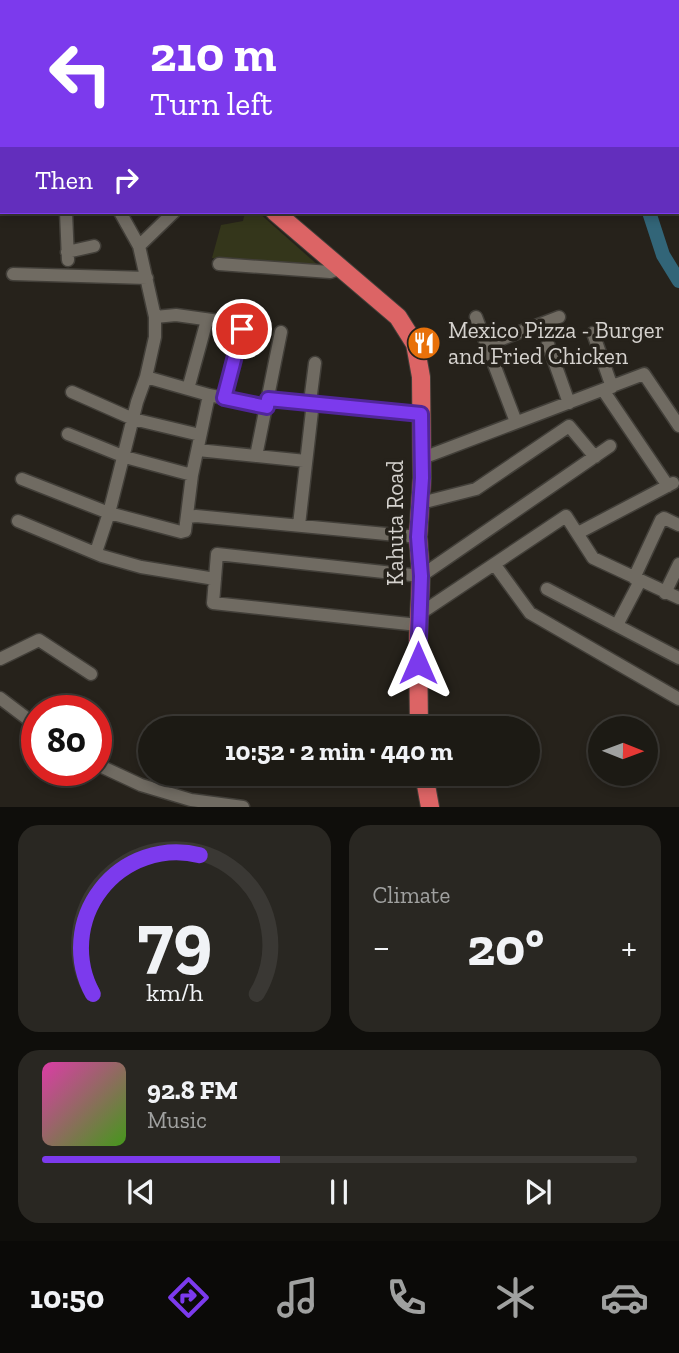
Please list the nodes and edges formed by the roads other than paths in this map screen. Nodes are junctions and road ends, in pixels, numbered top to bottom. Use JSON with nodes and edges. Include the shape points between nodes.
{"nodes":[{"id":1,"x":71,"y":214,"type":"edge"},
{"id":2,"x":121,"y":214,"type":"edge"},
{"id":3,"x":169,"y":214,"type":"edge"},
{"id":4,"x":277,"y":214,"type":"edge"},
{"id":5,"x":94,"y":246,"type":"dead end"},
{"id":6,"x":139,"y":246,"type":"junction"},
{"id":7,"x":219,"y":264,"type":"dead end"},
{"id":8,"x":341,"y":268,"type":"junction"},
{"id":9,"x":13,"y":274,"type":"dead end"},
{"id":10,"x":147,"y":278,"type":"junction"},
{"id":11,"x":155,"y":317,"type":"junction"},
{"id":12,"x":476,"y":317,"type":"dead end"},
{"id":13,"x":559,"y":317,"type":"dead end"},
{"id":14,"x":207,"y":320,"type":"junction"},
{"id":15,"x":226,"y":322,"type":"dead end"},
{"id":16,"x":242,"y":329,"type":"dead end"},
{"id":17,"x":281,"y":332,"type":"dead end"},
{"id":18,"x":593,"y":333,"type":"dead end"},
{"id":19,"x":548,"y":344,"type":"dead end"},
{"id":20,"x":486,"y":345,"type":"junction"},
{"id":21,"x":315,"y":363,"type":"dead end"},
{"id":22,"x":146,"y":377,"type":"junction"},
{"id":23,"x":607,"y":388,"type":"junction"},
{"id":24,"x":188,"y":389,"type":"junction"},
{"id":25,"x":72,"y":392,"type":"dead end"},
{"id":26,"x":209,"y":395,"type":"junction"},
{"id":27,"x":224,"y":398,"type":"junction"},
{"id":28,"x":312,"y":402,"type":"junction"},
{"id":29,"x":267,"y":403,"type":"junction"},
{"id":30,"x":569,"y":403,"type":"junction"},
{"id":31,"x":421,"y":414,"type":"junction"},
{"id":32,"x":133,"y":419,"type":"junction"},
{"id":33,"x":516,"y":422,"type":"junction"},
{"id":34,"x":679,"y":426,"type":"edge"},
{"id":35,"x":68,"y":434,"type":"dead end"},
{"id":36,"x":200,"y":435,"type":"junction"},
{"id":37,"x":610,"y":446,"type":"dead end"},
{"id":38,"x":198,"y":450,"type":"junction"},
{"id":39,"x":125,"y":457,"type":"junction"},
{"id":40,"x":256,"y":457,"type":"junction"},
{"id":41,"x":595,"y":457,"type":"junction"},
{"id":42,"x":421,"y":458,"type":"junction"},
{"id":43,"x":306,"y":461,"type":"junction"},
{"id":44,"x":192,"y":475,"type":"junction"},
{"id":45,"x":22,"y":479,"type":"dead end"},
{"id":46,"x":421,"y":503,"type":"junction"},
{"id":47,"x":109,"y":513,"type":"junction"},
{"id":48,"x":188,"y":517,"type":"junction"},
{"id":49,"x":18,"y":522,"type":"dead end"},
{"id":50,"x":299,"y":525,"type":"junction"},
{"id":51,"x":679,"y":525,"type":"edge"},
{"id":52,"x":578,"y":533,"type":"junction"},
{"id":53,"x":418,"y":537,"type":"junction"},
{"id":54,"x":96,"y":552,"type":"junction"},
{"id":55,"x":679,"y":564,"type":"edge"},
{"id":56,"x":495,"y":565,"type":"junction"},
{"id":57,"x":421,"y":576,"type":"junction"},
{"id":58,"x":215,"y":579,"type":"junction"},
{"id":59,"x":637,"y":579,"type":"junction"},
{"id":60,"x":547,"y":589,"type":"dead end"},
{"id":61,"x":666,"y":593,"type":"junction"},
{"id":62,"x":679,"y":598,"type":"edge"},
{"id":63,"x":418,"y":620,"type":"junction"},
{"id":64,"x":617,"y":625,"type":"junction"},
{"id":65,"x":679,"y":658,"type":"edge"},
{"id":66,"x":0,"y":659,"type":"edge"},
{"id":67,"x":91,"y":674,"type":"dead end"},
{"id":68,"x":0,"y":698,"type":"edge"},
{"id":69,"x":679,"y":699,"type":"edge"},
{"id":70,"x":21,"y":714,"type":"edge"},
{"id":71,"x":419,"y":716,"type":"edge"},
{"id":72,"x":112,"y":771,"type":"edge"},
{"id":73,"x":426,"y":786,"type":"edge"},
{"id":74,"x":243,"y":807,"type":"edge"},
{"id":75,"x":430,"y":807,"type":"edge"}],
"edges":[{"from":1,"to":5,"type":"street","via":[[68,256]]},
{"from":2,"to":6,"type":"street"},
{"from":3,"to":6,"type":"street"},
{"from":4,"to":8,"type":"highway","name":"Kahuta Road"},
{"from":6,"to":10,"type":"street"},
{"from":7,"to":8,"type":"street","via":[[330,272]]},
{"from":8,"to":31,"type":"highway","name":"Kahuta Road","via":[[398,317],[415,344]]},
{"from":9,"to":10,"type":"street"},
{"from":10,"to":11,"type":"street"},
{"from":11,"to":14,"type":"street"},
{"from":11,"to":22,"type":"street"},
{"from":12,"to":20,"type":"street"},
{"from":13,"to":20,"type":"street"},
{"from":14,"to":15,"type":"street"},
{"from":14,"to":24,"type":"street"},
{"from":16,"to":27,"type":"street"},
{"from":17,"to":29,"type":"street"},
{"from":18,"to":23,"type":"street"},
{"from":19,"to":30,"type":"street"},
{"from":20,"to":33,"type":"street"},
{"from":21,"to":28,"type":"street"},
{"from":22,"to":24,"type":"street"},
{"from":22,"to":32,"type":"street"},
{"from":23,"to":30,"type":"street"},
{"from":23,"to":34,"type":"street","via":[[644,374]]},
{"from":23,"to":52,"type":"street","via":[[670,484]]},
{"from":24,"to":26,"type":"street"},
{"from":25,"to":32,"type":"street"},
{"from":26,"to":27,"type":"street"},
{"from":26,"to":36,"type":"street"},
{"from":27,"to":29,"type":"street"},
{"from":28,"to":29,"type":"street"},
{"from":28,"to":31,"type":"street"},
{"from":28,"to":43,"type":"street"},
{"from":29,"to":40,"type":"street"},
{"from":30,"to":33,"type":"street"},
{"from":31,"to":42,"type":"highway","name":"Kahuta Road"},
{"from":32,"to":36,"type":"street"},
{"from":32,"to":39,"type":"street"},
{"from":33,"to":42,"type":"street"},
{"from":35,"to":39,"type":"street"},
{"from":36,"to":38,"type":"street"},
{"from":37,"to":41,"type":"street"},
{"from":38,"to":40,"type":"street"},
{"from":38,"to":44,"type":"street"},
{"from":39,"to":44,"type":"street"},
{"from":39,"to":47,"type":"street"},
{"from":40,"to":43,"type":"street"},
{"from":41,"to":46,"type":"street","via":[[569,426],[476,489]]},
{"from":41,"to":57,"type":"street"},
{"from":42,"to":46,"type":"highway","name":"Kahuta Road"},
{"from":43,"to":50,"type":"street"},
{"from":44,"to":48,"type":"street"},
{"from":45,"to":47,"type":"street"},
{"from":46,"to":53,"type":"highway","name":"Kahuta Road"},
{"from":47,"to":48,"type":"street","via":[[181,532]]},
{"from":47,"to":54,"type":"street"},
{"from":48,"to":50,"type":"street"},
{"from":49,"to":54,"type":"street"},
{"from":50,"to":53,"type":"street"},
{"from":51,"to":59,"type":"street","via":[[661,520]]},
{"from":52,"to":56,"type":"street","via":[[566,516]]},
{"from":52,"to":59,"type":"street","via":[[593,558]]},
{"from":53,"to":57,"type":"highway","name":"Kahuta Road"},
{"from":54,"to":58,"type":"street","via":[[141,567]]},
{"from":55,"to":61,"type":"street"},
{"from":56,"to":63,"type":"street"},
{"from":56,"to":69,"type":"street","via":[[530,613]]},
{"from":57,"to":58,"type":"street","via":[[217,554]]},
{"from":57,"to":63,"type":"highway","name":"Kahuta Road"},
{"from":58,"to":63,"type":"street","via":[[213,603]]},
{"from":59,"to":61,"type":"street"},
{"from":59,"to":64,"type":"street"},
{"from":60,"to":64,"type":"street"},
{"from":61,"to":62,"type":"street"},
{"from":63,"to":71,"type":"highway","name":"Kahuta Road"},
{"from":64,"to":65,"type":"street"},
{"from":66,"to":67,"type":"street","via":[[39,640]]},
{"from":68,"to":70,"type":"street"},
{"from":72,"to":74,"type":"street","via":[[191,800]]},
{"from":73,"to":75,"type":"highway"}]}
